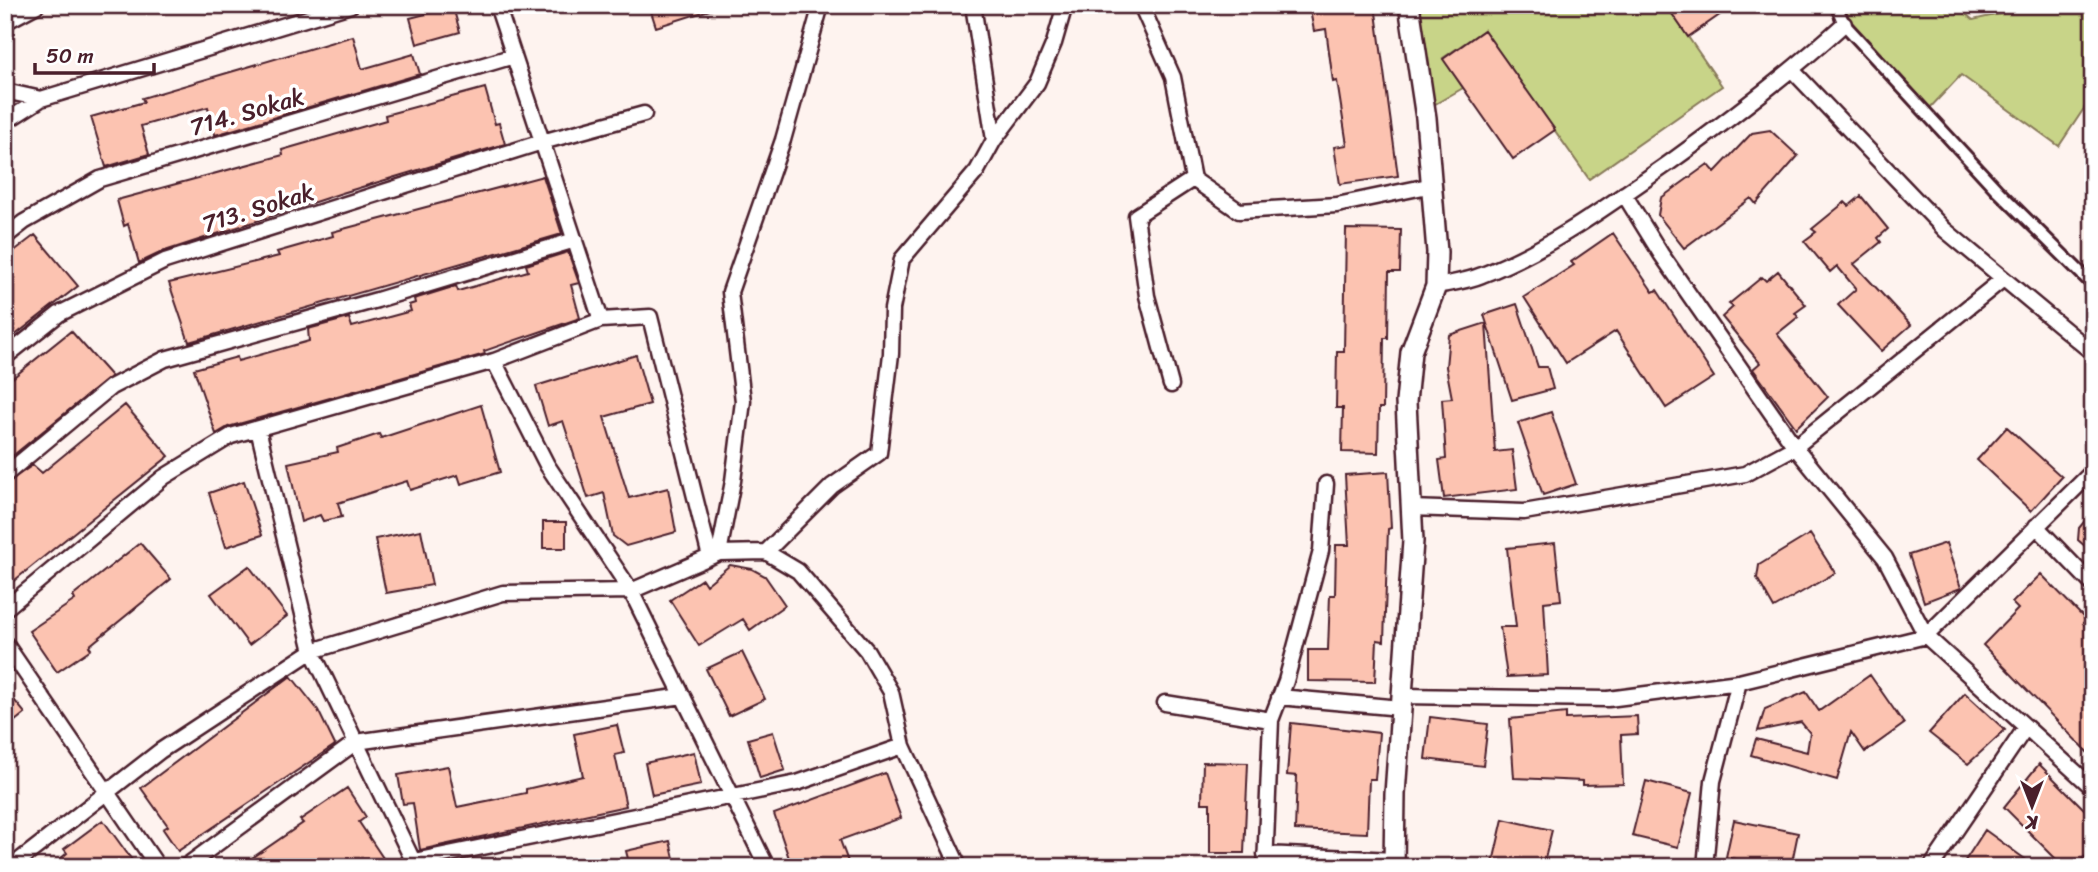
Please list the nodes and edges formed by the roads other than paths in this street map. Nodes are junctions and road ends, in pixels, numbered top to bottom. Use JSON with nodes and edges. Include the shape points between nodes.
{"nodes":[{"id":1,"x":37,"y":5,"type":"edge"},
{"id":2,"x":351,"y":5,"type":"edge"},
{"id":3,"x":497,"y":5,"type":"edge"},
{"id":4,"x":821,"y":5,"type":"edge"},
{"id":5,"x":973,"y":5,"type":"edge"},
{"id":6,"x":1065,"y":5,"type":"edge"},
{"id":7,"x":1141,"y":5,"type":"edge"},
{"id":8,"x":1409,"y":5,"type":"edge"},
{"id":9,"x":1836,"y":5,"type":"edge"},
{"id":10,"x":20,"y":9,"type":"edge"},
{"id":11,"x":5,"y":22,"type":"edge"},
{"id":12,"x":1844,"y":24,"type":"junction"},
{"id":13,"x":514,"y":56,"type":"junction"},
{"id":14,"x":1793,"y":71,"type":"junction"},
{"id":15,"x":5,"y":91,"type":"edge"},
{"id":16,"x":41,"y":99,"type":"junction"},
{"id":17,"x":644,"y":114,"type":"dead end"},
{"id":18,"x":5,"y":122,"type":"edge"},
{"id":19,"x":994,"y":141,"type":"junction"},
{"id":20,"x":542,"y":142,"type":"junction"},
{"id":21,"x":1193,"y":179,"type":"junction"},
{"id":22,"x":1433,"y":185,"type":"junction"},
{"id":23,"x":1624,"y":194,"type":"junction"},
{"id":24,"x":5,"y":237,"type":"edge"},
{"id":25,"x":575,"y":240,"type":"junction"},
{"id":26,"x":2003,"y":279,"type":"junction"},
{"id":27,"x":2093,"y":285,"type":"edge"},
{"id":28,"x":1436,"y":286,"type":"junction"},
{"id":29,"x":601,"y":320,"type":"junction"},
{"id":30,"x":2093,"y":353,"type":"edge"},
{"id":31,"x":5,"y":357,"type":"edge"},
{"id":32,"x":494,"y":361,"type":"junction"},
{"id":33,"x":1171,"y":385,"type":"dead end"},
{"id":34,"x":258,"y":429,"type":"junction"},
{"id":35,"x":1795,"y":447,"type":"junction"},
{"id":36,"x":2093,"y":471,"type":"edge"},
{"id":37,"x":5,"y":475,"type":"edge"},
{"id":38,"x":1326,"y":484,"type":"dead end"},
{"id":39,"x":1411,"y":508,"type":"junction"},
{"id":40,"x":2036,"y":526,"type":"junction"},
{"id":41,"x":766,"y":552,"type":"junction"},
{"id":42,"x":715,"y":555,"type":"junction"},
{"id":43,"x":2093,"y":585,"type":"edge"},
{"id":44,"x":631,"y":591,"type":"junction"},
{"id":45,"x":5,"y":609,"type":"edge"},
{"id":46,"x":1926,"y":636,"type":"junction"},
{"id":47,"x":5,"y":643,"type":"edge"},
{"id":48,"x":312,"y":651,"type":"junction"},
{"id":49,"x":1739,"y":682,"type":"junction"},
{"id":50,"x":683,"y":696,"type":"junction"},
{"id":51,"x":1279,"y":697,"type":"junction"},
{"id":52,"x":1165,"y":702,"type":"dead end"},
{"id":53,"x":1402,"y":702,"type":"junction"},
{"id":54,"x":1271,"y":720,"type":"junction"},
{"id":55,"x":2026,"y":727,"type":"junction"},
{"id":56,"x":356,"y":742,"type":"junction"},
{"id":57,"x":903,"y":746,"type":"junction"},
{"id":58,"x":2093,"y":788,"type":"edge"},
{"id":59,"x":108,"y":791,"type":"junction"},
{"id":60,"x":732,"y":796,"type":"junction"},
{"id":61,"x":1265,"y":860,"type":"edge"},
{"id":62,"x":1394,"y":864,"type":"edge"},
{"id":63,"x":412,"y":865,"type":"edge"},
{"id":64,"x":11,"y":867,"type":"edge"},
{"id":65,"x":158,"y":867,"type":"edge"},
{"id":66,"x":185,"y":867,"type":"edge"},
{"id":67,"x":766,"y":867,"type":"edge"},
{"id":68,"x":959,"y":867,"type":"edge"},
{"id":69,"x":1705,"y":867,"type":"edge"},
{"id":70,"x":1931,"y":867,"type":"edge"}],
"edges":[{"from":1,"to":10,"type":"street"},
{"from":2,"to":16,"type":"street"},
{"from":3,"to":13,"type":"street"},
{"from":4,"to":42,"type":"street","via":[[783,140],[730,292],[743,401],[733,481]]},
{"from":5,"to":19,"type":"street"},
{"from":6,"to":19,"type":"street","via":[[1037,83]]},
{"from":7,"to":21,"type":"street","via":[[1173,77]]},
{"from":8,"to":22,"type":"main road"},
{"from":9,"to":12,"type":"street"},
{"from":10,"to":11,"type":"street"},
{"from":12,"to":14,"type":"street"},
{"from":12,"to":27,"type":"street","via":[[1997,190]]},
{"from":13,"to":20,"type":"street"},
{"from":13,"to":24,"type":"street","name":"714. Sokak","via":[[100,179]]},
{"from":14,"to":23,"type":"street"},
{"from":14,"to":26,"type":"street","via":[[1945,230]]},
{"from":15,"to":16,"type":"street"},
{"from":16,"to":18,"type":"street"},
{"from":17,"to":20,"type":"street","name":"713. Sokak"},
{"from":19,"to":41,"type":"street","via":[[977,171],[902,260],[892,309],[879,453],[832,486]]},
{"from":20,"to":25,"type":"street"},
{"from":20,"to":31,"type":"street","name":"713. Sokak","via":[[165,261],[59,314]]},
{"from":21,"to":22,"type":"street","via":[[1239,211],[1337,205]]},
{"from":21,"to":33,"type":"street","via":[[1136,215],[1147,296]]},
{"from":22,"to":28,"type":"main road"},
{"from":23,"to":28,"type":"street","via":[[1539,249],[1480,276]]},
{"from":23,"to":35,"type":"street"},
{"from":25,"to":29,"type":"street"},
{"from":25,"to":37,"type":"street","via":[[165,359],[111,387]]},
{"from":26,"to":30,"type":"street"},
{"from":26,"to":35,"type":"street"},
{"from":28,"to":39,"type":"main road","via":[[1410,352],[1406,402]]},
{"from":29,"to":32,"type":"street"},
{"from":29,"to":42,"type":"street","via":[[650,317]]},
{"from":32,"to":34,"type":"street"},
{"from":32,"to":44,"type":"street","via":[[547,465]]},
{"from":34,"to":45,"type":"street","via":[[231,436],[164,477]]},
{"from":34,"to":48,"type":"street"},
{"from":35,"to":39,"type":"street","via":[[1745,474],[1524,512]]},
{"from":35,"to":46,"type":"street","via":[[1885,558]]},
{"from":36,"to":40,"type":"street"},
{"from":38,"to":51,"type":"street","via":[[1321,551]]},
{"from":39,"to":53,"type":"main road","via":[[1413,541]]},
{"from":40,"to":43,"type":"street"},
{"from":40,"to":46,"type":"street"},
{"from":41,"to":42,"type":"street"},
{"from":41,"to":57,"type":"street","via":[[798,570],[867,651],[891,692]]},
{"from":42,"to":44,"type":"street"},
{"from":44,"to":48,"type":"street","via":[[503,593]]},
{"from":44,"to":50,"type":"street"},
{"from":46,"to":49,"type":"street"},
{"from":46,"to":55,"type":"street"},
{"from":47,"to":59,"type":"street"},
{"from":48,"to":56,"type":"street"},
{"from":48,"to":59,"type":"street","via":[[160,751]]},
{"from":49,"to":53,"type":"street","via":[[1608,699]]},
{"from":49,"to":69,"type":"street","via":[[1713,781]]},
{"from":50,"to":56,"type":"street"},
{"from":50,"to":60,"type":"street"},
{"from":51,"to":53,"type":"street"},
{"from":51,"to":54,"type":"street"},
{"from":52,"to":54,"type":"street"},
{"from":53,"to":62,"type":"main road"},
{"from":54,"to":61,"type":"street"},
{"from":55,"to":58,"type":"street"},
{"from":55,"to":70,"type":"street"},
{"from":56,"to":63,"type":"street"},
{"from":56,"to":66,"type":"street"},
{"from":57,"to":60,"type":"street","via":[[797,783]]},
{"from":57,"to":68,"type":"street"},
{"from":59,"to":64,"type":"street"},
{"from":59,"to":65,"type":"street"},
{"from":60,"to":63,"type":"street"},
{"from":60,"to":67,"type":"street"},
{"from":61,"to":62,"type":"street"}]}
